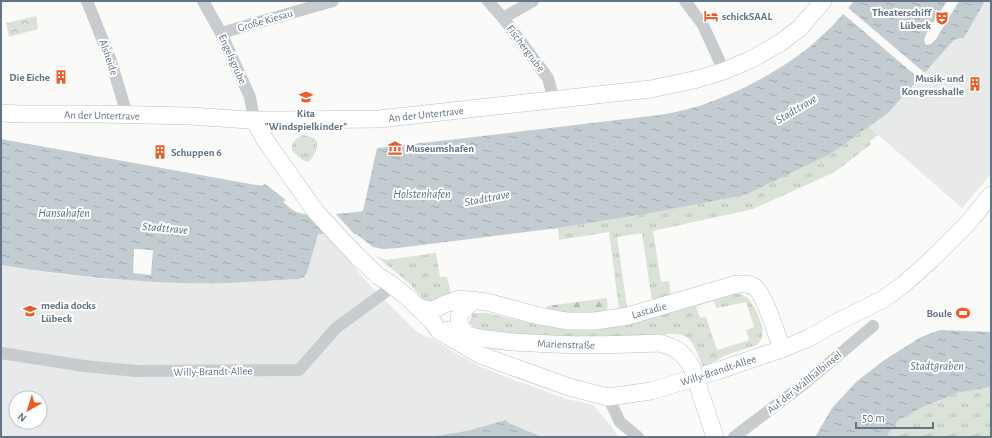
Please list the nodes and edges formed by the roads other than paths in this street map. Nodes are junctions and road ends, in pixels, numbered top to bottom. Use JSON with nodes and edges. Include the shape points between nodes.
{"nodes":[{"id":1,"x":87,"y":1,"type":"edge"},
{"id":2,"x":203,"y":1,"type":"edge"},
{"id":3,"x":333,"y":1,"type":"edge"},
{"id":4,"x":488,"y":1,"type":"edge"},
{"id":5,"x":532,"y":1,"type":"edge"},
{"id":6,"x":686,"y":1,"type":"edge"},
{"id":7,"x":823,"y":1,"type":"edge"},
{"id":8,"x":503,"y":18,"type":"junction"},
{"id":9,"x":221,"y":33,"type":"junction"},
{"id":10,"x":724,"y":71,"type":"junction"},
{"id":11,"x":554,"y":100,"type":"junction"},
{"id":12,"x":1,"y":113,"type":"edge"},
{"id":13,"x":127,"y":114,"type":"junction"},
{"id":14,"x":254,"y":120,"type":"junction"},
{"id":15,"x":991,"y":195,"type":"edge"},
{"id":16,"x":391,"y":284,"type":"junction"},
{"id":17,"x":474,"y":300,"type":"junction"},
{"id":18,"x":416,"y":306,"type":"junction"},
{"id":19,"x":432,"y":322,"type":"junction"},
{"id":20,"x":873,"y":326,"type":"dead end"},
{"id":21,"x":466,"y":335,"type":"junction"},
{"id":22,"x":508,"y":342,"type":"junction"},
{"id":23,"x":782,"y":349,"type":"junction"},
{"id":24,"x":1,"y":354,"type":"edge"},
{"id":25,"x":522,"y":370,"type":"junction"},
{"id":26,"x":608,"y":397,"type":"junction"},
{"id":27,"x":638,"y":437,"type":"edge"},
{"id":28,"x":714,"y":437,"type":"edge"},
{"id":29,"x":734,"y":437,"type":"edge"}],
"edges":[{"from":1,"to":13,"type":"street","name":"Alsheide","via":[[111,61]]},
{"from":2,"to":9,"type":"street","name":"Engelsgrube"},
{"from":3,"to":9,"type":"street","name":"Große Kiesau"},
{"from":4,"to":8,"type":"street","name":"Fischergrube"},
{"from":5,"to":8,"type":"street"},
{"from":6,"to":10,"type":"street","via":[[704,25]]},
{"from":7,"to":10,"type":"main road","name":"An der Untertrave","via":[[800,28],[780,43],[752,60]]},
{"from":8,"to":11,"type":"street","name":"Fischergrube","via":[[548,78]]},
{"from":9,"to":14,"type":"street","name":"Engelsgrube","via":[[250,96]]},
{"from":10,"to":11,"type":"main road","name":"An der Untertrave","via":[[651,89]]},
{"from":11,"to":14,"type":"main road","name":"An der Untertrave","via":[[379,119]]},
{"from":12,"to":13,"type":"main road","name":"An der Untertrave"},
{"from":13,"to":14,"type":"main road","name":"An der Untertrave"},
{"from":14,"to":16,"type":"main road","name":"Willy-Brandt-Allee","via":[[265,140],[299,187]]},
{"from":15,"to":23,"type":"main road","name":"Willy-Brandt-Allee","via":[[967,224],[903,285],[882,300]]},
{"from":16,"to":18,"type":"main road","name":"Willy-Brandt-Allee"},
{"from":16,"to":24,"type":"street","name":"Willy-Brandt-Allee","via":[[388,290],[336,328],[299,370],[136,371]]},
{"from":17,"to":18,"type":"main road","name":"Lastadie","via":[[460,299],[432,310]]},
{"from":17,"to":21,"type":"main road","via":[[459,317],[459,325]]},
{"from":17,"to":23,"type":"main road","name":"Lastadie","via":[[560,320],[595,321],[628,316],[738,284],[749,284],[762,296]]},
{"from":18,"to":19,"type":"main road","name":"Willy-Brandt-Allee"},
{"from":19,"to":21,"type":"main road","name":"Marienstraße"},
{"from":19,"to":25,"type":"main road","name":"Willy-Brandt-Allee","via":[[439,331],[480,355]]},
{"from":20,"to":29,"type":"street","name":"Auf der Wallhalbinsel","via":[[804,384]]},
{"from":21,"to":22,"type":"main road","name":"Marienstraße"},
{"from":22,"to":25,"type":"main road","name":"Willy-Brandt-Allee","via":[[507,355]]},
{"from":22,"to":28,"type":"main road","name":"Marienstraße","bridge":true,"via":[[668,345],[688,360]]},
{"from":23,"to":26,"type":"main road","name":"Willy-Brandt-Allee","via":[[651,391]]},
{"from":25,"to":26,"type":"main road","name":"Willy-Brandt-Allee","via":[[569,387]]},
{"from":26,"to":27,"type":"street","via":[[620,422]]}]}
